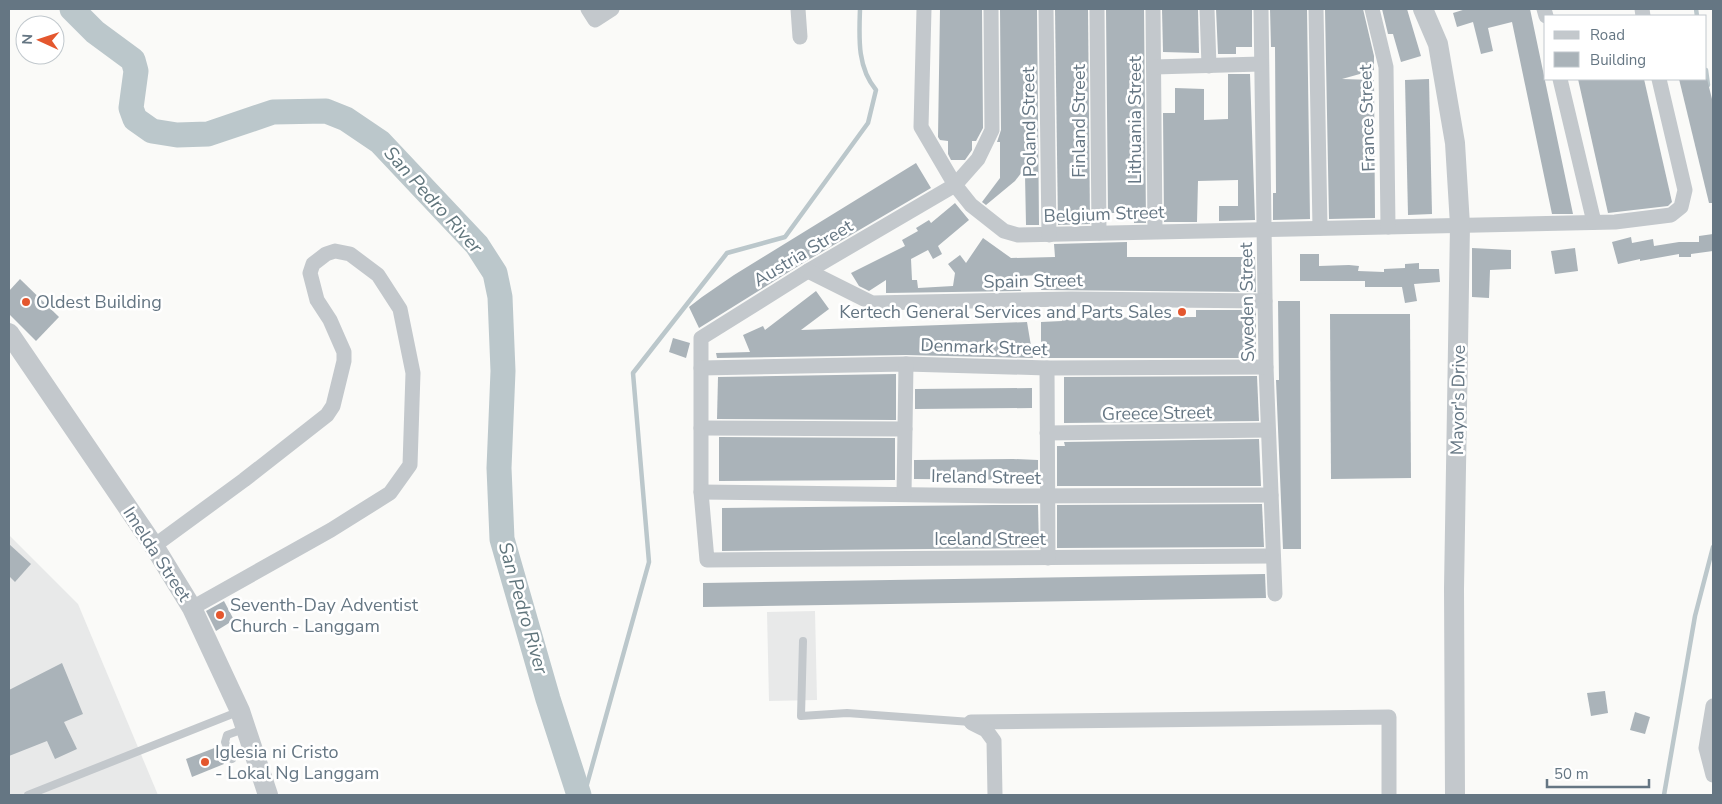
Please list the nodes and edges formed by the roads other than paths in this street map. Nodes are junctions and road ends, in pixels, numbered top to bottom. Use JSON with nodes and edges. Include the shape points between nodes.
{"nodes":[{"id":1,"x":588,"y":9,"type":"edge"},
{"id":2,"x":612,"y":9,"type":"edge"},
{"id":3,"x":798,"y":9,"type":"edge"},
{"id":4,"x":924,"y":9,"type":"edge"},
{"id":5,"x":991,"y":9,"type":"edge"},
{"id":6,"x":1046,"y":9,"type":"edge"},
{"id":7,"x":1097,"y":9,"type":"edge"},
{"id":8,"x":1153,"y":9,"type":"edge"},
{"id":9,"x":1207,"y":9,"type":"edge"},
{"id":10,"x":1261,"y":9,"type":"edge"},
{"id":11,"x":1316,"y":9,"type":"edge"},
{"id":12,"x":1372,"y":9,"type":"edge"},
{"id":13,"x":1423,"y":9,"type":"edge"},
{"id":14,"x":800,"y":37,"type":"dead end"},
{"id":15,"x":1261,"y":64,"type":"junction"},
{"id":16,"x":1209,"y":66,"type":"junction"},
{"id":17,"x":1154,"y":67,"type":"junction"},
{"id":18,"x":1560,"y":80,"type":"edge"},
{"id":19,"x":1658,"y":80,"type":"edge"},
{"id":20,"x":955,"y":185,"type":"junction"},
{"id":21,"x":1594,"y":222,"type":"junction"},
{"id":22,"x":1460,"y":225,"type":"junction"},
{"id":23,"x":1388,"y":227,"type":"junction"},
{"id":24,"x":1320,"y":228,"type":"junction"},
{"id":25,"x":1264,"y":229,"type":"junction"},
{"id":26,"x":1155,"y":231,"type":"junction"},
{"id":27,"x":1099,"y":233,"type":"junction"},
{"id":28,"x":1049,"y":235,"type":"junction"},
{"id":29,"x":808,"y":271,"type":"junction"},
{"id":30,"x":1265,"y":301,"type":"junction"},
{"id":31,"x":9,"y":333,"type":"edge"},
{"id":32,"x":906,"y":364,"type":"junction"},
{"id":33,"x":1266,"y":367,"type":"junction"},
{"id":34,"x":700,"y":368,"type":"junction"},
{"id":35,"x":1048,"y":368,"type":"junction"},
{"id":36,"x":701,"y":428,"type":"junction"},
{"id":37,"x":905,"y":429,"type":"junction"},
{"id":38,"x":1268,"y":430,"type":"junction"},
{"id":39,"x":1047,"y":433,"type":"junction"},
{"id":40,"x":701,"y":492,"type":"junction"},
{"id":41,"x":904,"y":494,"type":"junction"},
{"id":42,"x":1271,"y":495,"type":"junction"},
{"id":43,"x":1047,"y":496,"type":"junction"},
{"id":44,"x":154,"y":546,"type":"junction"},
{"id":45,"x":1273,"y":556,"type":"junction"},
{"id":46,"x":1048,"y":558,"type":"junction"},
{"id":47,"x":707,"y":560,"type":"joint"},
{"id":48,"x":1275,"y":594,"type":"dead end"},
{"id":49,"x":192,"y":608,"type":"junction"},
{"id":50,"x":803,"y":641,"type":"dead end"},
{"id":51,"x":1713,"y":706,"type":"edge"},
{"id":52,"x":243,"y":719,"type":"junction"},
{"id":53,"x":971,"y":722,"type":"junction"},
{"id":54,"x":232,"y":759,"type":"dead end"},
{"id":55,"x":1713,"y":775,"type":"edge"},
{"id":56,"x":28,"y":795,"type":"edge"},
{"id":57,"x":268,"y":795,"type":"edge"},
{"id":58,"x":995,"y":795,"type":"edge"},
{"id":59,"x":1389,"y":795,"type":"edge"},
{"id":60,"x":1455,"y":795,"type":"edge"}],
"edges":[{"from":1,"to":2,"type":"street","via":[[595,20]]},
{"from":3,"to":14,"type":"street"},
{"from":4,"to":20,"type":"street","name":"Belgium Street","via":[[921,126]]},
{"from":5,"to":20,"type":"street","name":"Austria Street","via":[[992,130],[978,159]]},
{"from":6,"to":28,"type":"street","name":"Poland Street"},
{"from":7,"to":27,"type":"street","name":"Finland Street"},
{"from":8,"to":17,"type":"street","name":"Lithuania Street"},
{"from":9,"to":16,"type":"street"},
{"from":10,"to":15,"type":"street","name":"Sweden Street"},
{"from":11,"to":24,"type":"street"},
{"from":12,"to":23,"type":"street","name":"France Street","via":[[1386,67]]},
{"from":13,"to":22,"type":"street","name":"Mayor's Drive","via":[[1438,44],[1455,142]]},
{"from":15,"to":16,"type":"street"},
{"from":15,"to":25,"type":"street","name":"Sweden Street"},
{"from":16,"to":17,"type":"street"},
{"from":17,"to":26,"type":"street","name":"Lithuania Street"},
{"from":18,"to":21,"type":"street"},
{"from":19,"to":21,"type":"street","name":"Belgium Street","via":[[1686,190],[1681,207],[1670,215]]},
{"from":20,"to":28,"type":"street","name":"Belgium Street","via":[[971,205],[1004,231],[1018,235]]},
{"from":20,"to":29,"type":"street","name":"Austria Street"},
{"from":21,"to":22,"type":"street","name":"Belgium Street"},
{"from":22,"to":23,"type":"street","name":"Belgium Street"},
{"from":22,"to":60,"type":"street","name":"Mayor's Drive","via":[[1454,589]]},
{"from":23,"to":24,"type":"street","name":"Belgium Street"},
{"from":24,"to":25,"type":"street","name":"Belgium Street"},
{"from":25,"to":26,"type":"street","name":"Belgium Street"},
{"from":25,"to":30,"type":"street","name":"Sweden Street"},
{"from":26,"to":27,"type":"street","name":"Belgium Street"},
{"from":27,"to":28,"type":"street","name":"Belgium Street"},
{"from":29,"to":30,"type":"street","name":"Spain Street","via":[[872,303],[1071,299]]},
{"from":29,"to":34,"type":"street","name":"Austria Street","via":[[700,338]]},
{"from":30,"to":33,"type":"street","name":"Sweden Street"},
{"from":31,"to":44,"type":"street","name":"Imelda Street"},
{"from":32,"to":34,"type":"street","name":"Denmark Street"},
{"from":32,"to":35,"type":"street","name":"Denmark Street"},
{"from":32,"to":37,"type":"street"},
{"from":33,"to":35,"type":"street","name":"Denmark Street"},
{"from":33,"to":38,"type":"street","name":"Sweden Street"},
{"from":34,"to":36,"type":"street","name":"Austria Street"},
{"from":35,"to":39,"type":"street"},
{"from":36,"to":37,"type":"street"},
{"from":36,"to":40,"type":"street","name":"Austria Street"},
{"from":37,"to":41,"type":"street"},
{"from":38,"to":39,"type":"street","name":"Greece Street"},
{"from":38,"to":42,"type":"street","name":"Sweden Street"},
{"from":39,"to":43,"type":"street"},
{"from":40,"to":41,"type":"street","name":"Ireland Street"},
{"from":40,"to":47,"type":"street","name":"Austria Street"},
{"from":41,"to":43,"type":"street","name":"Ireland Street"},
{"from":42,"to":43,"type":"street","name":"Ireland Street"},
{"from":42,"to":45,"type":"street","name":"Sweden Street"},
{"from":43,"to":46,"type":"street"},
{"from":44,"to":49,"type":"street","name":"Imelda Street"},
{"from":44,"to":49,"type":"street","via":[[327,415],[344,352],[330,320],[316,300],[310,273],[313,264],[326,254],[335,251],[350,254],[378,275],[400,309],[413,373],[410,464],[390,493]]},
{"from":45,"to":46,"type":"street","name":"Iceland Street"},
{"from":45,"to":48,"type":"street","name":"Sweden Street"},
{"from":46,"to":47,"type":"street","name":"Iceland Street"},
{"from":49,"to":52,"type":"street","name":"Imelda Street"},
{"from":50,"to":53,"type":"lane","via":[[802,716],[847,713]]},
{"from":51,"to":55,"type":"street","via":[[1706,748]]},
{"from":52,"to":54,"type":"lane","via":[[227,736]]},
{"from":52,"to":56,"type":"lane"},
{"from":52,"to":57,"type":"street","name":"Imelda Street"},
{"from":53,"to":58,"type":"street","via":[[986,730],[994,741]]},
{"from":53,"to":59,"type":"street","via":[[1389,717]]}]}
